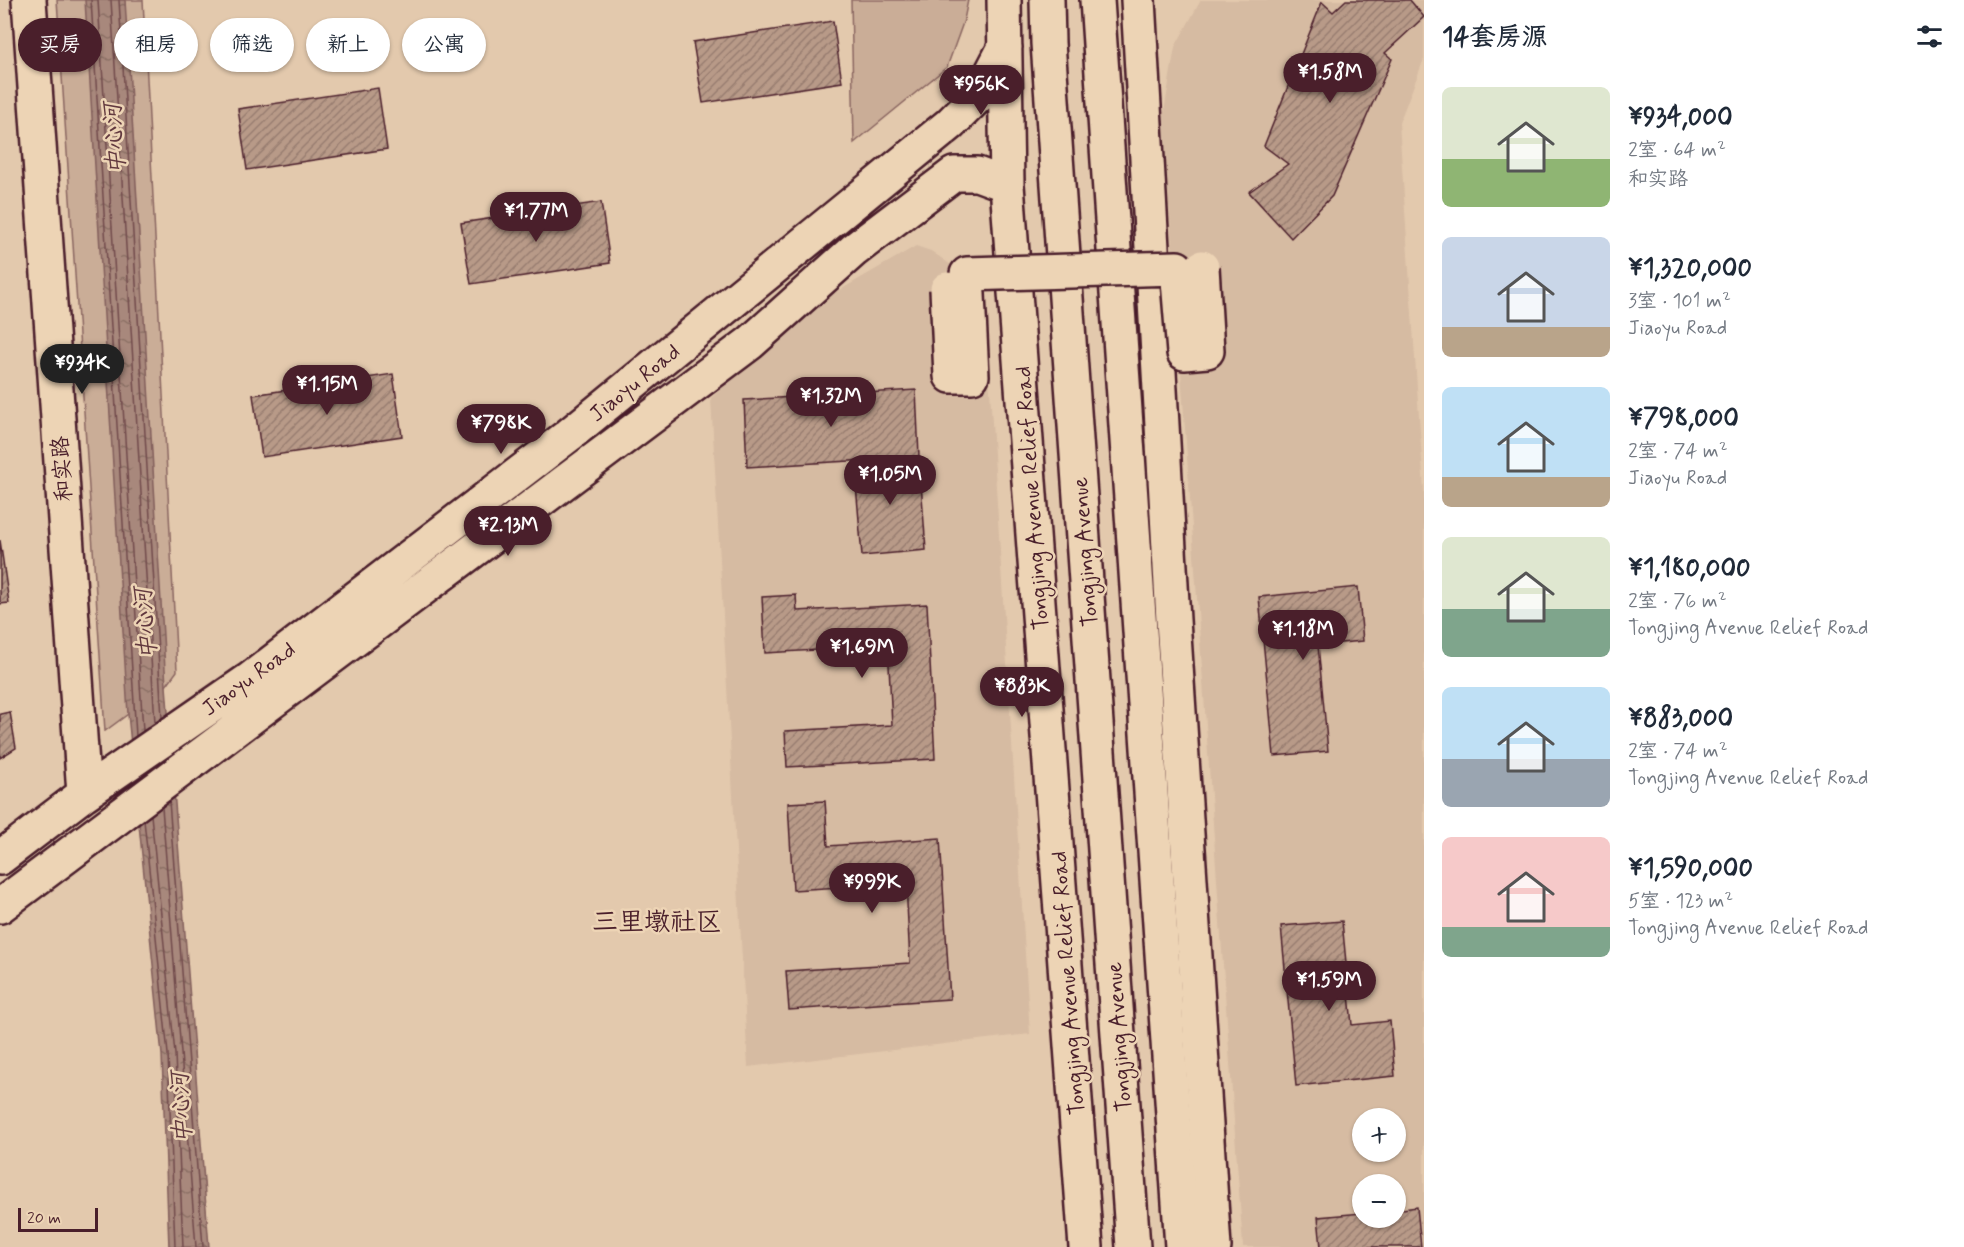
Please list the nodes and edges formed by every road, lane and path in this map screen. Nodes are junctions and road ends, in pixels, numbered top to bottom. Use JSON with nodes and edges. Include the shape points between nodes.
{"nodes":[{"id":1,"x":29,"y":0,"type":"edge"},
{"id":2,"x":1004,"y":0,"type":"edge"},
{"id":3,"x":1047,"y":0,"type":"edge"},
{"id":4,"x":1097,"y":0,"type":"edge"},
{"id":5,"x":1144,"y":4,"type":"edge"},
{"id":6,"x":1005,"y":47,"type":"junction"},
{"id":7,"x":1007,"y":185,"type":"junction"},
{"id":8,"x":1202,"y":267,"type":"dead end"},
{"id":9,"x":947,"y":289,"type":"dead end"},
{"id":10,"x":84,"y":794,"type":"junction"},
{"id":11,"x":0,"y":858,"type":"edge"},
{"id":12,"x":0,"y":906,"type":"edge"},
{"id":13,"x":1086,"y":1247,"type":"edge"},
{"id":14,"x":1133,"y":1247,"type":"edge"},
{"id":15,"x":1182,"y":1247,"type":"edge"},
{"id":16,"x":1214,"y":1247,"type":"edge"}],
"edges":[{"from":1,"to":10,"type":"main road","name":"和实路"},
{"from":2,"to":6,"type":"main road","name":"Tongjing Avenue Relief Road"},
{"from":3,"to":14,"type":"main road","name":"Tongjing Avenue"},
{"from":4,"to":15,"type":"main road"},
{"from":5,"to":16,"type":"main road","via":[[1173,620]]},
{"from":6,"to":7,"type":"main road","name":"Tongjing Avenue Relief Road"},
{"from":6,"to":10,"type":"main road","name":"Jiaoyu Road","via":[[981,93],[861,199],[569,435],[249,680]]},
{"from":7,"to":12,"type":"main road","name":"Jiaoyu Road","via":[[977,174],[954,174],[854,250],[750,343]]},
{"from":7,"to":13,"type":"main road","name":"Tongjing Avenue Relief Road"},
{"from":8,"to":9,"type":"main road","bridge":true,"via":[[1207,351],[1184,353],[1177,268],[967,274],[972,376],[951,376]]},
{"from":10,"to":11,"type":"main road","name":"Jiaoyu Road"}]}
